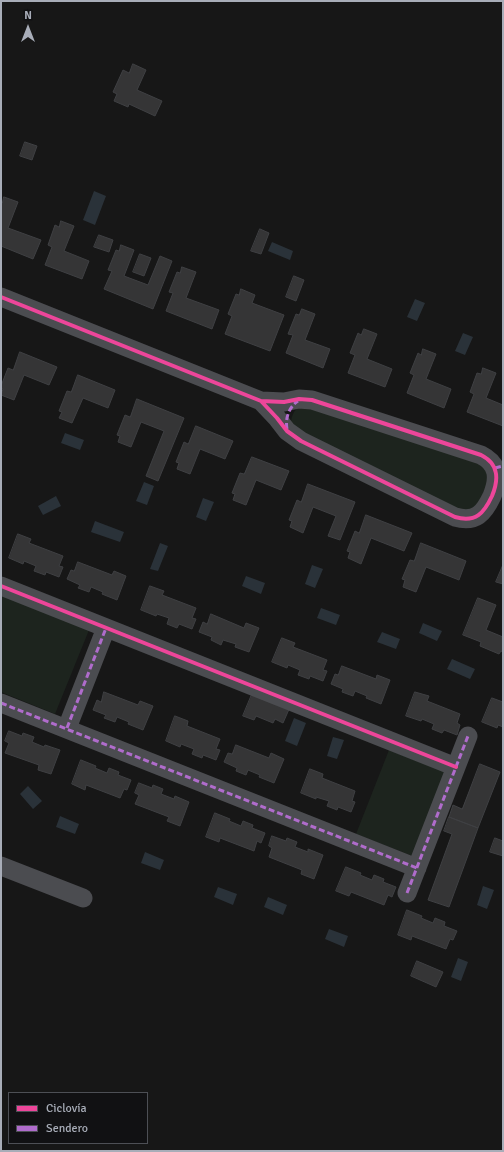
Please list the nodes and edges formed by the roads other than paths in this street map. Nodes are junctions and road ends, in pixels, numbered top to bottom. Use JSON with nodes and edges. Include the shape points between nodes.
{"nodes":[{"id":1,"x":1,"y":297,"type":"edge"},
{"id":2,"x":299,"y":399,"type":"junction"},
{"id":3,"x":261,"y":401,"type":"junction"},
{"id":4,"x":287,"y":431,"type":"junction"},
{"id":5,"x":499,"y":467,"type":"edge"},
{"id":6,"x":1,"y":586,"type":"edge"},
{"id":7,"x":106,"y":628,"type":"junction"},
{"id":8,"x":1,"y":703,"type":"edge"},
{"id":9,"x":67,"y":728,"type":"junction"},
{"id":10,"x":468,"y":736,"type":"dead end"},
{"id":11,"x":456,"y":767,"type":"junction"},
{"id":12,"x":1,"y":866,"type":"edge"},
{"id":13,"x":417,"y":868,"type":"junction"},
{"id":14,"x":407,"y":893,"type":"dead end"},
{"id":15,"x":83,"y":898,"type":"dead end"}],
"edges":[{"from":1,"to":3,"type":"street"},
{"from":2,"to":3,"type":"street","via":[[284,402]]},
{"from":2,"to":4,"type":"street","via":[[288,413]]},
{"from":2,"to":5,"type":"street","via":[[320,402],[481,455]]},
{"from":3,"to":4,"type":"street"},
{"from":4,"to":5,"type":"street","via":[[301,441],[460,519],[470,519],[486,508],[495,488]]},
{"from":6,"to":7,"type":"street"},
{"from":7,"to":9,"type":"street"},
{"from":7,"to":11,"type":"street"},
{"from":8,"to":9,"type":"street"},
{"from":9,"to":13,"type":"street"},
{"from":10,"to":11,"type":"street"},
{"from":11,"to":13,"type":"street"},
{"from":12,"to":15,"type":"street"},
{"from":13,"to":14,"type":"street"}]}
